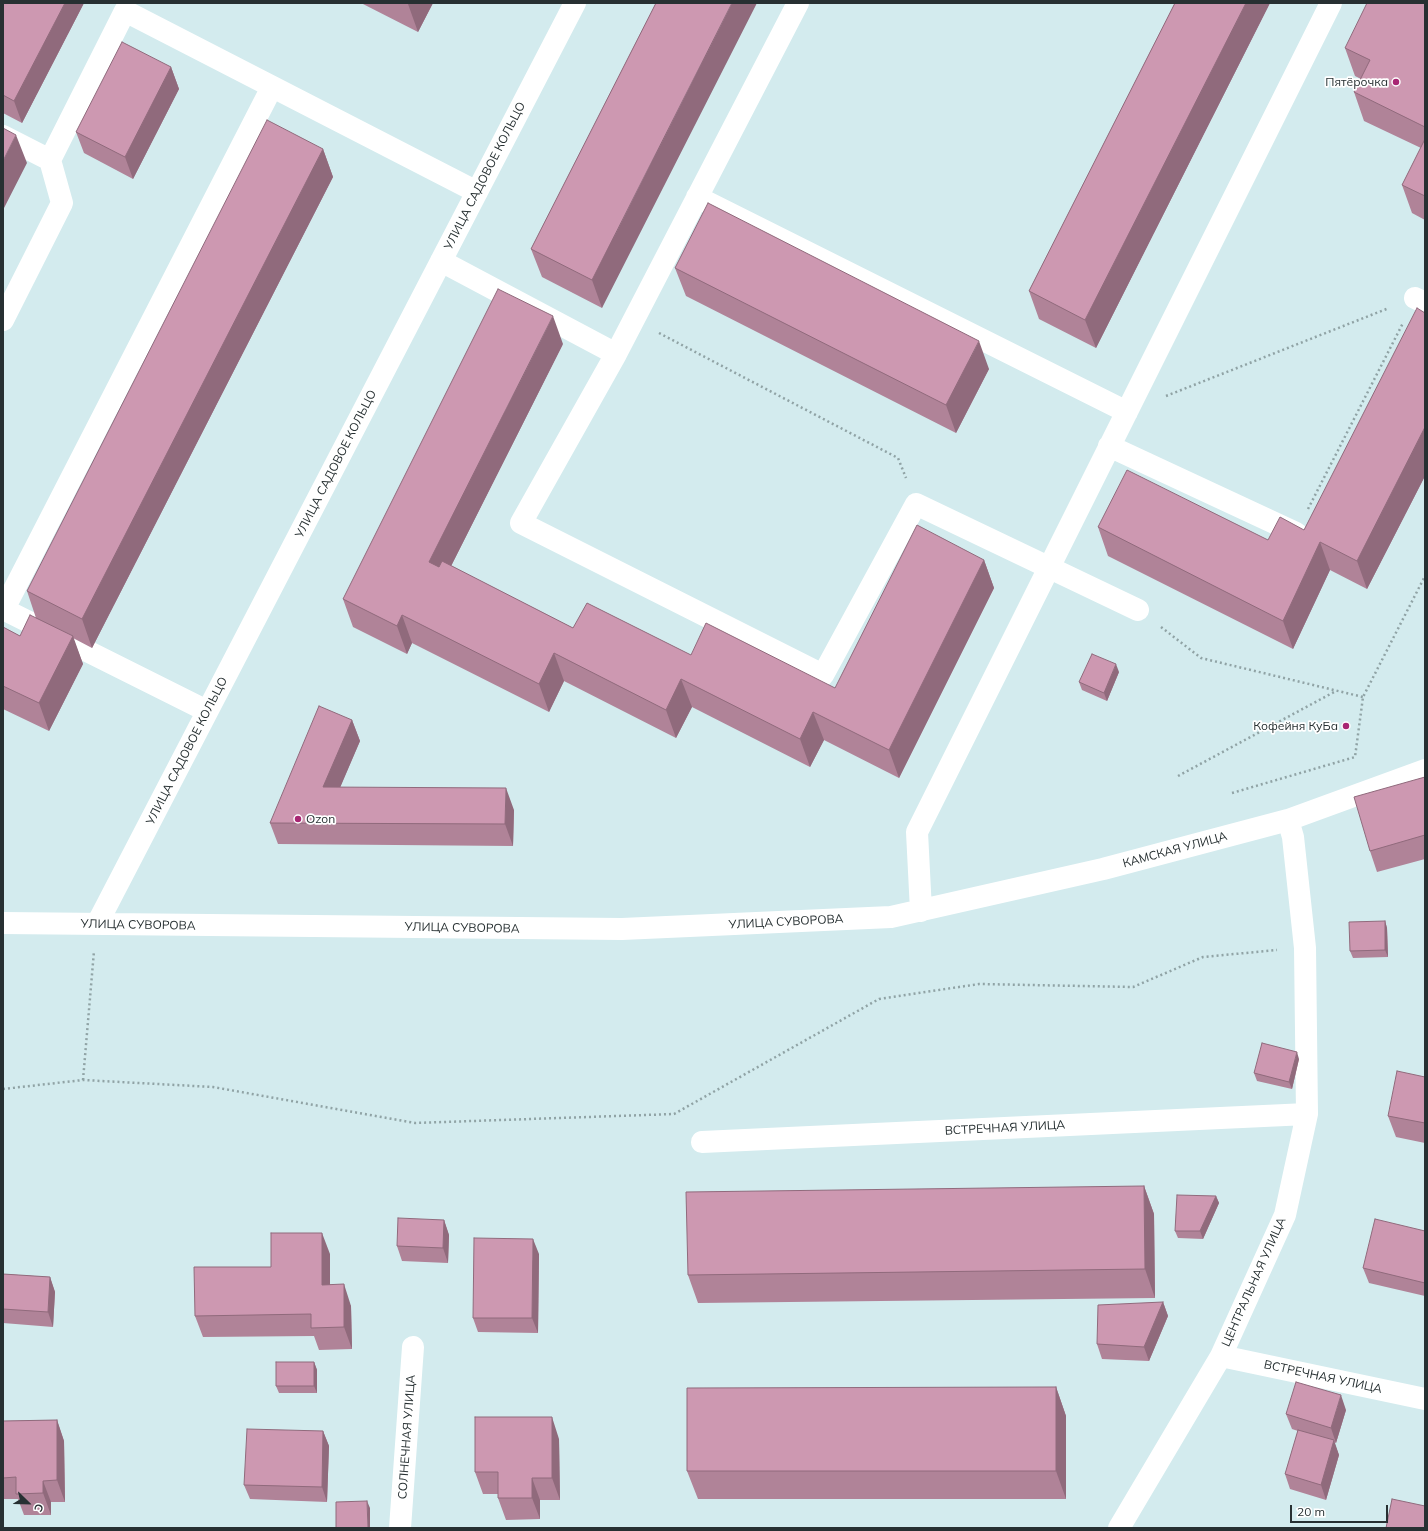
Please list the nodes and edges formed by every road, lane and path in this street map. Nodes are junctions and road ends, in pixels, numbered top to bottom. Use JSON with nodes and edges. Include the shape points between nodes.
{"nodes":[{"id":1,"x":575,"y":3,"type":"edge"},
{"id":2,"x":798,"y":3,"type":"edge"},
{"id":3,"x":1330,"y":3,"type":"edge"},
{"id":4,"x":272,"y":87,"type":"junction"},
{"id":5,"x":3,"y":136,"type":"edge"},
{"id":6,"x":50,"y":160,"type":"junction"},
{"id":7,"x":477,"y":192,"type":"junction"},
{"id":8,"x":697,"y":197,"type":"junction"},
{"id":9,"x":441,"y":261,"type":"junction"},
{"id":10,"x":1420,"y":300,"type":"edge"},
{"id":11,"x":3,"y":320,"type":"edge"},
{"id":12,"x":634,"y":320,"type":"junction"},
{"id":13,"x":616,"y":354,"type":"junction"},
{"id":14,"x":1127,"y":412,"type":"junction"},
{"id":15,"x":1109,"y":446,"type":"junction"},
{"id":16,"x":916,"y":504,"type":"junction"},
{"id":17,"x":1296,"y":533,"type":"joint"},
{"id":18,"x":1049,"y":568,"type":"junction"},
{"id":19,"x":1425,"y":576,"type":"edge"},
{"id":20,"x":4,"y":609,"type":"edge"},
{"id":21,"x":1138,"y":610,"type":"joint"},
{"id":22,"x":1336,"y":691,"type":"junction"},
{"id":23,"x":1363,"y":698,"type":"junction"},
{"id":24,"x":207,"y":711,"type":"junction"},
{"id":25,"x":1425,"y":770,"type":"edge"},
{"id":26,"x":1178,"y":776,"type":"dead end"},
{"id":27,"x":1232,"y":793,"type":"dead end"},
{"id":28,"x":1288,"y":820,"type":"junction"},
{"id":29,"x":920,"y":910,"type":"junction"},
{"id":30,"x":3,"y":923,"type":"edge"},
{"id":31,"x":97,"y":924,"type":"junction"},
{"id":32,"x":1305,"y":948,"type":"junction"},
{"id":33,"x":83,"y":1080,"type":"junction"},
{"id":34,"x":3,"y":1089,"type":"edge"},
{"id":35,"x":1307,"y":1114,"type":"junction"},
{"id":36,"x":702,"y":1142,"type":"dead end"},
{"id":37,"x":413,"y":1347,"type":"dead end"},
{"id":38,"x":1221,"y":1356,"type":"junction"},
{"id":39,"x":1425,"y":1399,"type":"edge"},
{"id":40,"x":400,"y":1528,"type":"edge"},
{"id":41,"x":1119,"y":1528,"type":"edge"}],
"edges":[{"from":1,"to":7,"type":"street","name":"УЛИЦА САДОВОЕ КОЛЬЦО"},
{"from":2,"to":8,"type":"street"},
{"from":3,"to":14,"type":"street"},
{"from":4,"to":6,"type":"street","via":[[125,11]]},
{"from":4,"to":7,"type":"street"},
{"from":4,"to":20,"type":"street"},
{"from":5,"to":6,"type":"street"},
{"from":6,"to":11,"type":"street","via":[[62,203]]},
{"from":7,"to":9,"type":"street","name":"УЛИЦА САДОВОЕ КОЛЬЦО"},
{"from":8,"to":12,"type":"street"},
{"from":8,"to":14,"type":"street"},
{"from":9,"to":13,"type":"street"},
{"from":9,"to":24,"type":"street","name":"УЛИЦА САДОВОЕ КОЛЬЦО"},
{"from":10,"to":14,"type":"path"},
{"from":10,"to":17,"type":"path"},
{"from":12,"to":13,"type":"street"},
{"from":12,"to":16,"type":"path","via":[[898,458]]},
{"from":13,"to":16,"type":"street","via":[[521,523],[823,675]]},
{"from":14,"to":15,"type":"street"},
{"from":15,"to":17,"type":"street"},
{"from":15,"to":18,"type":"street"},
{"from":16,"to":18,"type":"street"},
{"from":18,"to":21,"type":"street"},
{"from":18,"to":29,"type":"street","via":[[917,832]]},
{"from":19,"to":23,"type":"path"},
{"from":20,"to":24,"type":"street"},
{"from":21,"to":22,"type":"path","via":[[1201,658]]},
{"from":22,"to":23,"type":"path"},
{"from":22,"to":26,"type":"path"},
{"from":23,"to":27,"type":"path","via":[[1355,757]]},
{"from":24,"to":31,"type":"street","name":"УЛИЦА САДОВОЕ КОЛЬЦО"},
{"from":25,"to":28,"type":"street","name":"КАМСКАЯ УЛИЦА"},
{"from":28,"to":29,"type":"street","name":"КАМСКАЯ УЛИЦА","via":[[1104,869]]},
{"from":28,"to":32,"type":"street","name":"ЦЕНТРАЛЬНАЯ УЛИЦА","via":[[1293,837]]},
{"from":29,"to":31,"type":"street","name":"УЛИЦА СУВОРОВА","via":[[891,917],[622,929]]},
{"from":30,"to":31,"type":"street","name":"УЛИЦА СУВОРОВА"},
{"from":31,"to":33,"type":"path"},
{"from":32,"to":33,"type":"path","via":[[1203,957],[1133,987],[979,984],[879,999],[674,1114],[415,1123],[213,1087]]},
{"from":32,"to":35,"type":"street","name":"ЦЕНТРАЛЬНАЯ УЛИЦА"},
{"from":33,"to":34,"type":"path"},
{"from":35,"to":36,"type":"street","name":"ВСТРЕЧНАЯ УЛИЦА"},
{"from":35,"to":38,"type":"street","name":"ЦЕНТРАЛЬНАЯ УЛИЦА","via":[[1285,1215]]},
{"from":37,"to":40,"type":"street","name":"СОЛНЕЧНАЯ УЛИЦА"},
{"from":38,"to":39,"type":"street","name":"ВСТРЕЧНАЯ УЛИЦА"},
{"from":38,"to":41,"type":"street","name":"ЦЕНТРАЛЬНАЯ УЛИЦА"}]}
